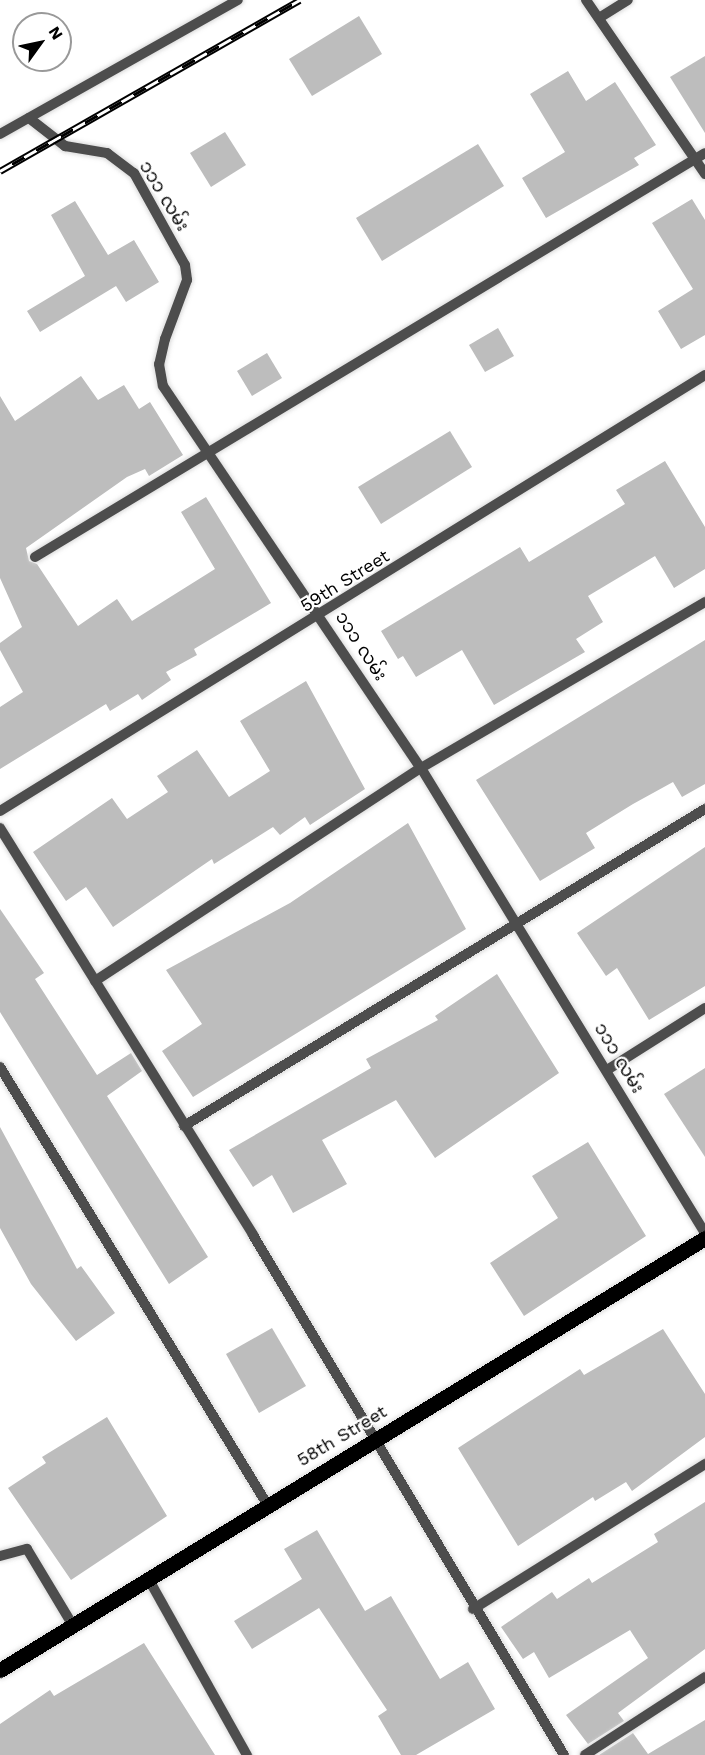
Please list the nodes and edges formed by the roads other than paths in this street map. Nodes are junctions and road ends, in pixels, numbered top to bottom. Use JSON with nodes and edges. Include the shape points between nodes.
{"nodes":[{"id":1,"x":238,"y":0,"type":"edge"},
{"id":2,"x":586,"y":0,"type":"edge"},
{"id":3,"x":628,"y":0,"type":"edge"},
{"id":4,"x":599,"y":18,"type":"junction"},
{"id":5,"x":29,"y":118,"type":"junction"},
{"id":6,"x":0,"y":134,"type":"edge"},
{"id":7,"x":700,"y":156,"type":"edge"},
{"id":8,"x":705,"y":174,"type":"edge"},
{"id":9,"x":705,"y":375,"type":"edge"},
{"id":10,"x":210,"y":454,"type":"junction"},
{"id":11,"x":35,"y":557,"type":"dead end"},
{"id":12,"x":705,"y":602,"type":"edge"},
{"id":13,"x":321,"y":615,"type":"junction"},
{"id":14,"x":421,"y":768,"type":"junction"},
{"id":15,"x":705,"y":809,"type":"edge"},
{"id":16,"x":0,"y":811,"type":"edge"},
{"id":17,"x":0,"y":828,"type":"edge"},
{"id":18,"x":517,"y":923,"type":"junction"},
{"id":19,"x":95,"y":981,"type":"junction"},
{"id":20,"x":705,"y":1008,"type":"edge"},
{"id":21,"x":0,"y":1068,"type":"edge"},
{"id":22,"x":607,"y":1070,"type":"junction"},
{"id":23,"x":184,"y":1126,"type":"junction"},
{"id":24,"x":705,"y":1233,"type":"edge"},
{"id":25,"x":705,"y":1238,"type":"edge"},
{"id":26,"x":376,"y":1439,"type":"junction"},
{"id":27,"x":705,"y":1464,"type":"edge"},
{"id":28,"x":267,"y":1504,"type":"junction"},
{"id":29,"x":0,"y":1556,"type":"edge"},
{"id":30,"x":148,"y":1578,"type":"junction"},
{"id":31,"x":473,"y":1608,"type":"junction"},
{"id":32,"x":72,"y":1624,"type":"junction"},
{"id":33,"x":0,"y":1670,"type":"edge"},
{"id":34,"x":705,"y":1677,"type":"edge"},
{"id":35,"x":247,"y":1755,"type":"edge"},
{"id":36,"x":564,"y":1755,"type":"edge"},
{"id":37,"x":585,"y":1755,"type":"edge"}],
"edges":[{"from":1,"to":5,"type":"street"},
{"from":2,"to":4,"type":"street"},
{"from":3,"to":4,"type":"street"},
{"from":4,"to":7,"type":"street"},
{"from":5,"to":6,"type":"street"},
{"from":5,"to":10,"type":"street","name":"၁၁၁ လမ်း","via":[[65,146],[121,159],[184,265],[187,280],[159,364],[163,386]]},
{"from":7,"to":8,"type":"street"},
{"from":7,"to":10,"type":"street"},
{"from":9,"to":13,"type":"street","name":"59th Street"},
{"from":10,"to":11,"type":"street"},
{"from":10,"to":13,"type":"street","name":"၁၁၁ လမ်း"},
{"from":12,"to":14,"type":"street"},
{"from":13,"to":14,"type":"street","name":"၁၁၁ လမ်း"},
{"from":13,"to":16,"type":"street","name":"59th Street"},
{"from":14,"to":18,"type":"street","name":"၁၁၁ လမ်း"},
{"from":14,"to":19,"type":"street"},
{"from":15,"to":18,"type":"street"},
{"from":17,"to":19,"type":"street"},
{"from":18,"to":22,"type":"street","name":"၁၁၁ လမ်း"},
{"from":18,"to":23,"type":"street"},
{"from":19,"to":23,"type":"street"},
{"from":20,"to":22,"type":"street"},
{"from":21,"to":28,"type":"street"},
{"from":22,"to":24,"type":"street","name":"၁၁၁ လမ်း"},
{"from":23,"to":26,"type":"street"},
{"from":25,"to":26,"type":"main road","name":"58th Street"},
{"from":26,"to":28,"type":"main road","name":"58th Street"},
{"from":26,"to":31,"type":"street"},
{"from":27,"to":31,"type":"street"},
{"from":28,"to":30,"type":"main road","name":"58th Street"},
{"from":29,"to":32,"type":"street","via":[[27,1549]]},
{"from":30,"to":32,"type":"main road","name":"58th Street"},
{"from":30,"to":35,"type":"street"},
{"from":31,"to":36,"type":"street"},
{"from":32,"to":33,"type":"main road","name":"58th Street"},
{"from":34,"to":37,"type":"street"}]}
